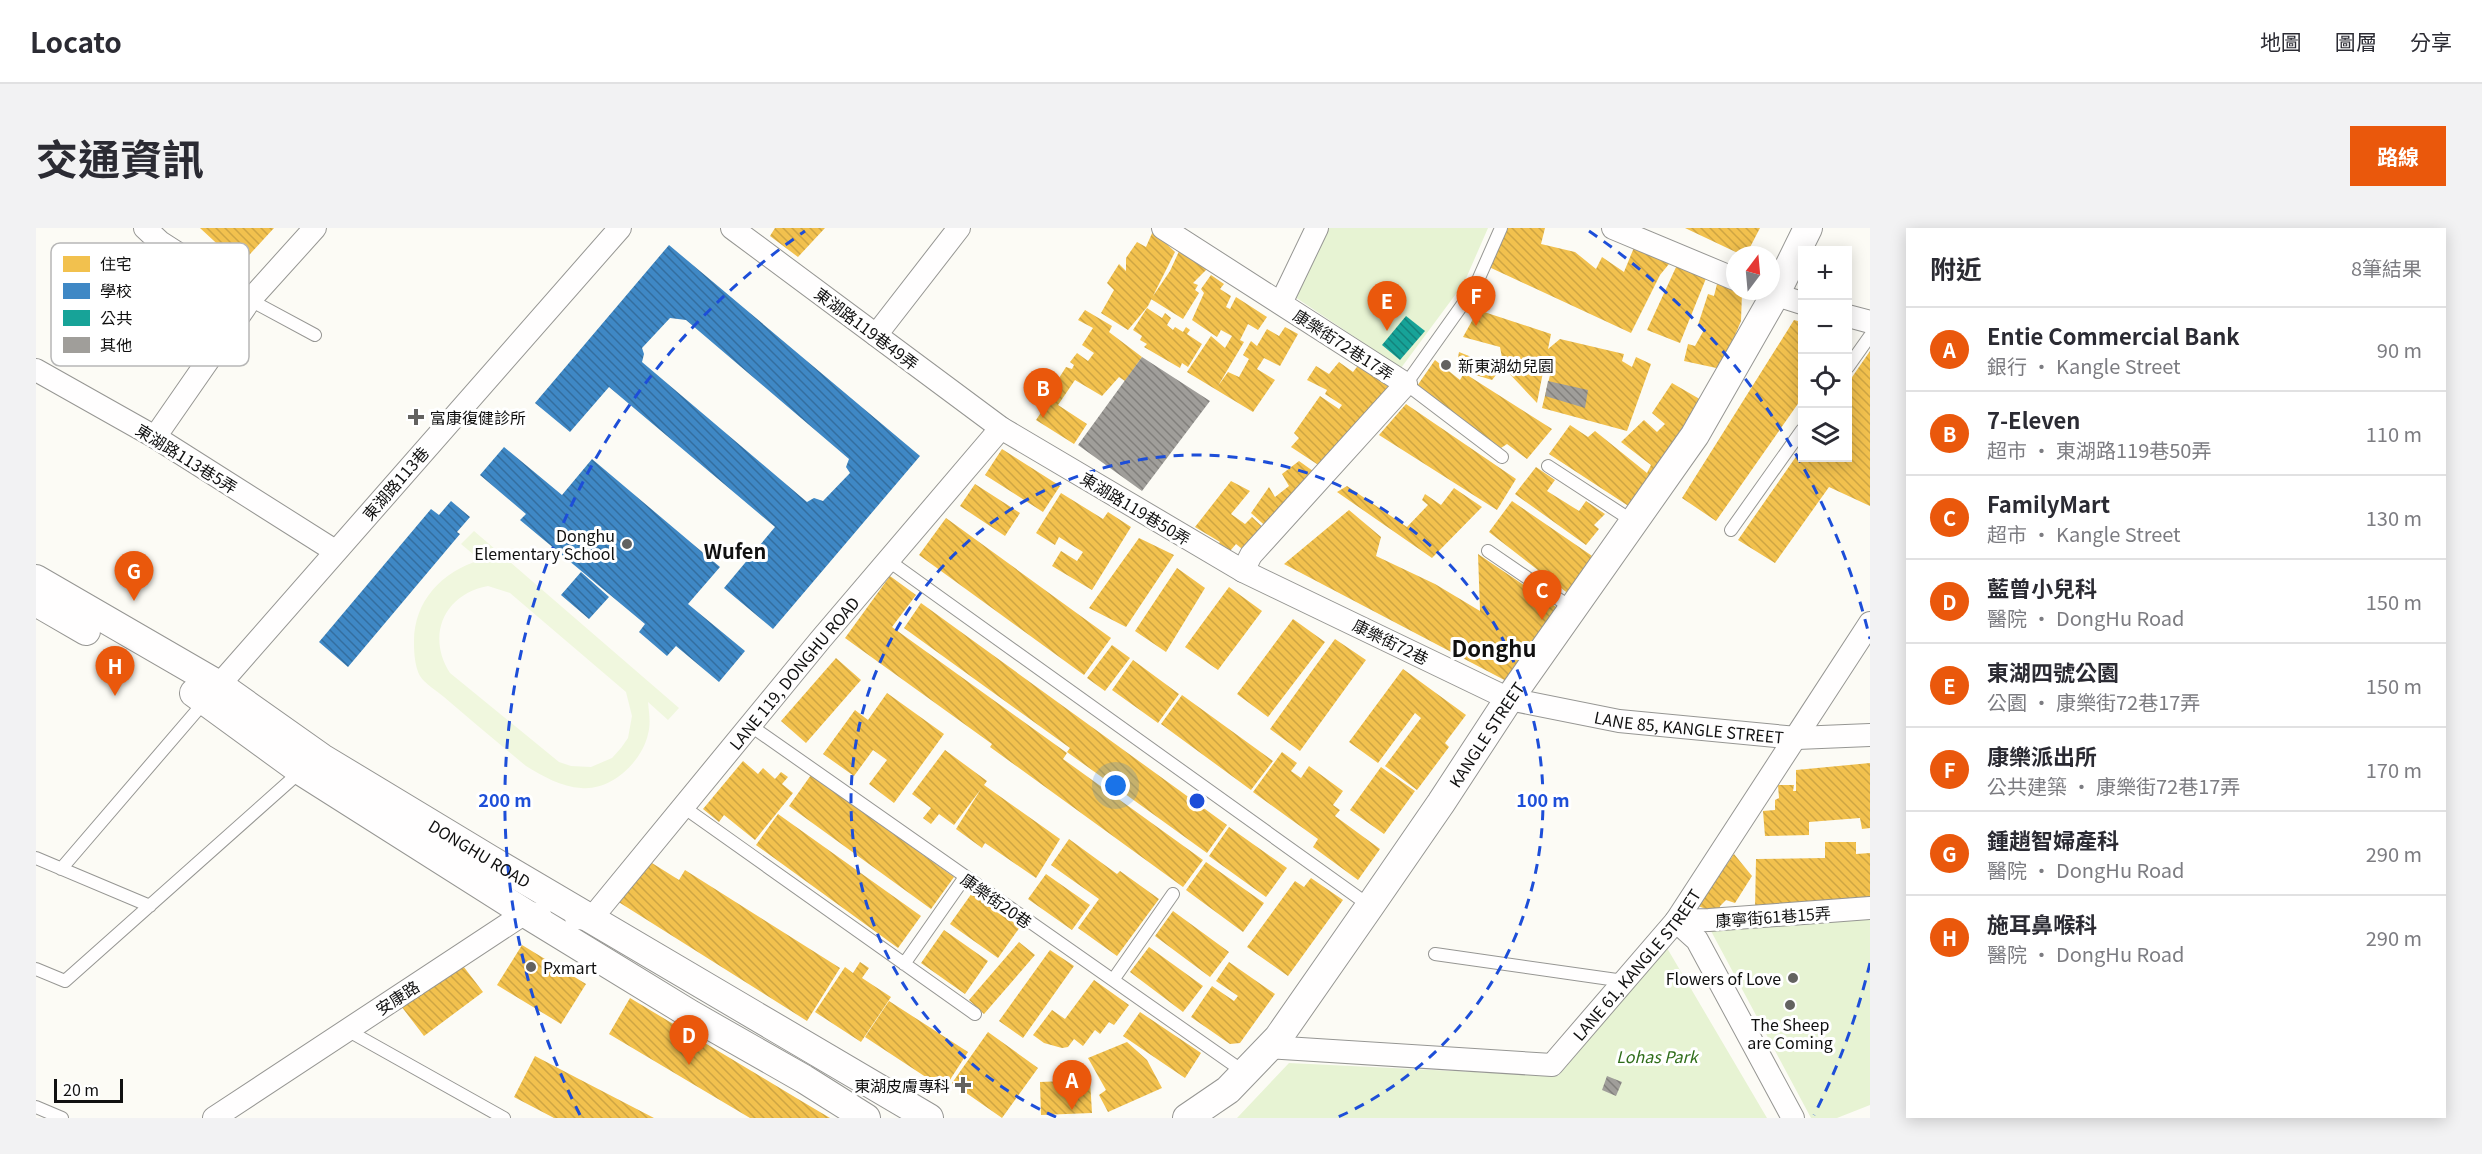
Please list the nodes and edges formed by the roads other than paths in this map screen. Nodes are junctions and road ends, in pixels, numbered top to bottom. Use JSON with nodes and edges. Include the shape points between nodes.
{"nodes":[{"id":1,"x":145,"y":228,"type":"edge"},
{"id":2,"x":315,"y":228,"type":"edge"},
{"id":3,"x":620,"y":228,"type":"edge"},
{"id":4,"x":732,"y":228,"type":"edge"},
{"id":5,"x":959,"y":228,"type":"edge"},
{"id":6,"x":1163,"y":228,"type":"edge"},
{"id":7,"x":1317,"y":228,"type":"edge"},
{"id":8,"x":1501,"y":228,"type":"edge"},
{"id":9,"x":1613,"y":228,"type":"edge"},
{"id":10,"x":1808,"y":228,"type":"edge"},
{"id":11,"x":162,"y":243,"type":"edge"},
{"id":12,"x":1726,"y":275,"type":"edge"},
{"id":13,"x":1780,"y":276,"type":"edge"},
{"id":14,"x":1780,"y":296,"type":"edge"},
{"id":15,"x":250,"y":300,"type":"joint"},
{"id":16,"x":1766,"y":300,"type":"edge"},
{"id":17,"x":1798,"y":301,"type":"edge"},
{"id":18,"x":1281,"y":303,"type":"junction"},
{"id":19,"x":1852,"y":317,"type":"edge"},
{"id":20,"x":1870,"y":322,"type":"edge"},
{"id":21,"x":315,"y":335,"type":"dead end"},
{"id":22,"x":876,"y":335,"type":"junction"},
{"id":23,"x":1870,"y":336,"type":"edge"},
{"id":24,"x":1852,"y":361,"type":"edge"},
{"id":25,"x":204,"y":366,"type":"edge"},
{"id":26,"x":36,"y":370,"type":"edge"},
{"id":27,"x":1406,"y":384,"type":"junction"},
{"id":28,"x":1001,"y":428,"type":"junction"},
{"id":29,"x":155,"y":437,"type":"junction"},
{"id":30,"x":1798,"y":437,"type":"edge"},
{"id":31,"x":1502,"y":457,"type":"dead end"},
{"id":32,"x":1548,"y":466,"type":"dead end"},
{"id":33,"x":1635,"y":523,"type":"junction"},
{"id":34,"x":1731,"y":530,"type":"dead end"},
{"id":35,"x":335,"y":551,"type":"junction"},
{"id":36,"x":1488,"y":551,"type":"dead end"},
{"id":37,"x":889,"y":561,"type":"junction"},
{"id":38,"x":1243,"y":571,"type":"junction"},
{"id":39,"x":36,"y":579,"type":"edge"},
{"id":40,"x":1273,"y":584,"type":"joint"},
{"id":41,"x":36,"y":602,"type":"edge"},
{"id":42,"x":1573,"y":609,"type":"junction"},
{"id":43,"x":1870,"y":623,"type":"edge"},
{"id":44,"x":212,"y":693,"type":"junction"},
{"id":45,"x":1509,"y":699,"type":"junction"},
{"id":46,"x":751,"y":726,"type":"junction"},
{"id":47,"x":1870,"y":735,"type":"edge"},
{"id":48,"x":1797,"y":738,"type":"junction"},
{"id":49,"x":302,"y":771,"type":"junction"},
{"id":50,"x":682,"y":806,"type":"junction"},
{"id":51,"x":36,"y":858,"type":"edge"},
{"id":52,"x":61,"y":869,"type":"junction"},
{"id":53,"x":965,"y":877,"type":"junction"},
{"id":54,"x":1173,"y":894,"type":"dead end"},
{"id":55,"x":150,"y":906,"type":"junction"},
{"id":56,"x":1370,"y":906,"type":"junction"},
{"id":57,"x":1870,"y":908,"type":"edge"},
{"id":58,"x":525,"y":913,"type":"junction"},
{"id":59,"x":591,"y":919,"type":"junction"},
{"id":60,"x":1676,"y":921,"type":"junction"},
{"id":61,"x":1435,"y":954,"type":"dead end"},
{"id":62,"x":904,"y":964,"type":"junction"},
{"id":63,"x":36,"y":969,"type":"edge"},
{"id":64,"x":1113,"y":980,"type":"junction"},
{"id":65,"x":1624,"y":981,"type":"junction"},
{"id":66,"x":975,"y":1014,"type":"dead end"},
{"id":67,"x":347,"y":1030,"type":"junction"},
{"id":68,"x":1268,"y":1047,"type":"junction"},
{"id":69,"x":1244,"y":1072,"type":"junction"},
{"id":70,"x":36,"y":1107,"type":"edge"},
{"id":71,"x":62,"y":1118,"type":"edge"},
{"id":72,"x":214,"y":1118,"type":"edge"},
{"id":73,"x":504,"y":1118,"type":"edge"},
{"id":74,"x":866,"y":1118,"type":"edge"},
{"id":75,"x":928,"y":1118,"type":"edge"},
{"id":76,"x":1187,"y":1118,"type":"edge"},
{"id":77,"x":1793,"y":1118,"type":"edge"}],
"edges":[{"from":1,"to":11,"type":"street"},
{"from":2,"to":15,"type":"street"},
{"from":3,"to":35,"type":"street","name":"東湖路113巷"},
{"from":4,"to":22,"type":"street","name":"東湖路119巷49弄"},
{"from":5,"to":22,"type":"street"},
{"from":6,"to":18,"type":"street","name":"康樂街72巷17弄"},
{"from":7,"to":18,"type":"street"},
{"from":8,"to":27,"type":"lane","via":[[1475,287]]},
{"from":9,"to":12,"type":"street"},
{"from":10,"to":13,"type":"street","name":"KANGLE STREET"},
{"from":14,"to":17,"type":"street"},
{"from":15,"to":21,"type":"lane"},
{"from":16,"to":33,"type":"street","name":"KANGLE STREET","via":[[1695,435]]},
{"from":18,"to":27,"type":"street","name":"康樂街72巷17弄"},
{"from":19,"to":20,"type":"street"},
{"from":22,"to":28,"type":"street","name":"東湖路119巷49弄"},
{"from":23,"to":24,"type":"lane"},
{"from":25,"to":29,"type":"street"},
{"from":26,"to":29,"type":"street","name":"東湖路113巷5弄"},
{"from":27,"to":31,"type":"lane"},
{"from":27,"to":38,"type":"street","name":"康樂街72巷17弄","via":[[1251,555]]},
{"from":28,"to":37,"type":"street","name":"LANE 119, DONGHU ROAD"},
{"from":28,"to":38,"type":"street","name":"東湖路119巷50弄"},
{"from":29,"to":35,"type":"street","name":"東湖路113巷5弄"},
{"from":30,"to":34,"type":"lane"},
{"from":32,"to":33,"type":"lane"},
{"from":33,"to":42,"type":"street","name":"KANGLE STREET"},
{"from":35,"to":44,"type":"street","name":"東湖路113巷"},
{"from":36,"to":42,"type":"lane"},
{"from":37,"to":46,"type":"street","name":"LANE 119, DONGHU ROAD"},
{"from":37,"to":56,"type":"lane"},
{"from":38,"to":40,"type":"street","name":"東湖路119巷50弄"},
{"from":39,"to":44,"type":"street","name":"DONGHU ROAD"},
{"from":40,"to":45,"type":"street","name":"康樂街72巷"},
{"from":41,"to":44,"type":"street","name":"DONGHU ROAD"},
{"from":42,"to":45,"type":"street","name":"KANGLE STREET"},
{"from":43,"to":48,"type":"street","name":"LANE 61, KANGLE STREET"},
{"from":44,"to":49,"type":"street","name":"DONGHU ROAD"},
{"from":44,"to":52,"type":"lane"},
{"from":44,"to":59,"type":"street","name":"DONGHU ROAD"},
{"from":45,"to":48,"type":"street","name":"LANE 85, KANGLE STREET","via":[[1619,721]]},
{"from":45,"to":56,"type":"street","name":"KANGLE STREET"},
{"from":46,"to":50,"type":"street","name":"LANE 119, DONGHU ROAD"},
{"from":46,"to":53,"type":"lane","name":"康樂街20巷"},
{"from":47,"to":48,"type":"street","name":"LANE 85, KANGLE STREET"},
{"from":48,"to":60,"type":"street","name":"LANE 61, KANGLE STREET"},
{"from":49,"to":55,"type":"lane"},
{"from":49,"to":58,"type":"street","name":"DONGHU ROAD"},
{"from":50,"to":59,"type":"street","name":"LANE 119, DONGHU ROAD"},
{"from":50,"to":62,"type":"lane"},
{"from":51,"to":52,"type":"lane"},
{"from":52,"to":55,"type":"lane"},
{"from":53,"to":62,"type":"lane"},
{"from":53,"to":64,"type":"lane","name":"康樂街20巷"},
{"from":54,"to":64,"type":"lane"},
{"from":55,"to":63,"type":"lane","via":[[65,981]]},
{"from":56,"to":68,"type":"street","name":"KANGLE STREET"},
{"from":57,"to":60,"type":"street","name":"康寧街61巷15弄"},
{"from":58,"to":59,"type":"street"},
{"from":58,"to":67,"type":"street","name":"安康路"},
{"from":58,"to":74,"type":"street","name":"DONGHU ROAD"},
{"from":59,"to":75,"type":"street","name":"DONGHU ROAD"},
{"from":60,"to":65,"type":"street","name":"LANE 61, KANGLE STREET"},
{"from":60,"to":77,"type":"street","via":[[1697,940]]},
{"from":61,"to":65,"type":"lane"},
{"from":62,"to":66,"type":"lane"},
{"from":64,"to":69,"type":"lane","name":"康樂街20巷"},
{"from":65,"to":68,"type":"street","name":"LANE 61, KANGLE STREET","via":[[1552,1065]]},
{"from":67,"to":72,"type":"street","name":"安康路"},
{"from":67,"to":73,"type":"lane"},
{"from":68,"to":69,"type":"street","name":"KANGLE STREET"},
{"from":69,"to":76,"type":"street","name":"KANGLE STREET","via":[[1228,1090]]},
{"from":70,"to":71,"type":"lane"}]}
